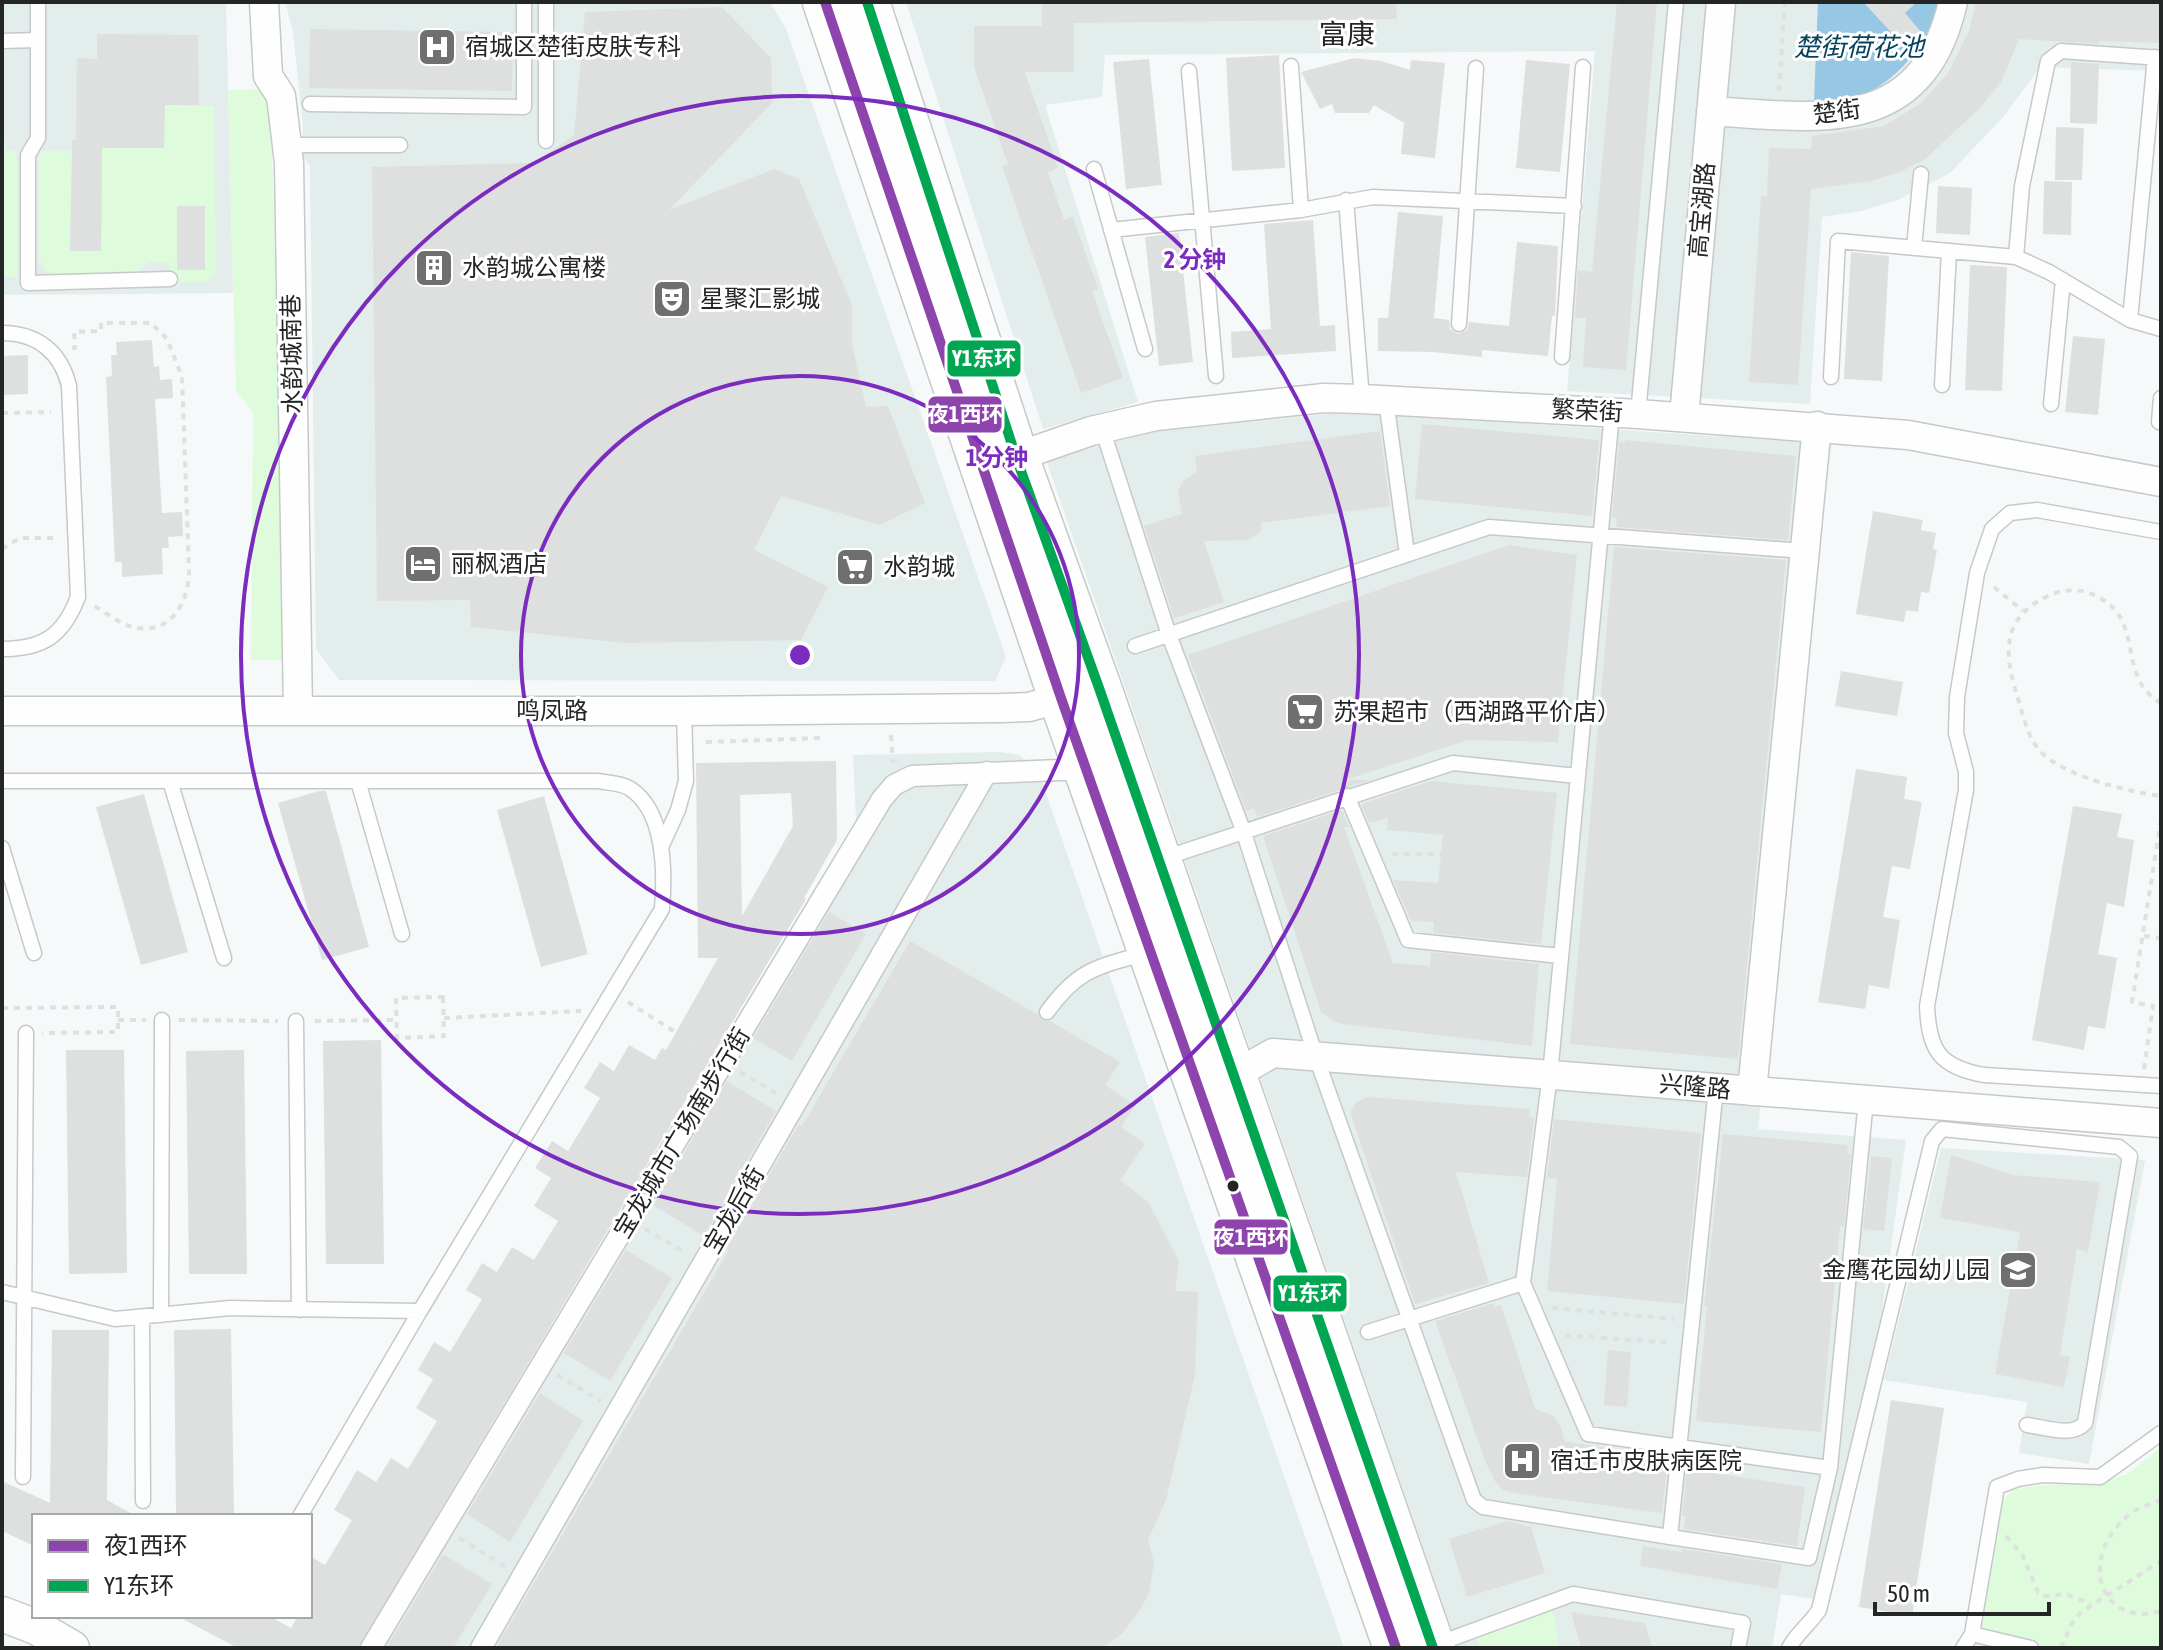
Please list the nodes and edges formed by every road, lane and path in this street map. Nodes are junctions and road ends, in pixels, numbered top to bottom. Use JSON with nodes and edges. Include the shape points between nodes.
{"nodes":[{"id":1,"x":38,"y":2,"type":"edge"},
{"id":2,"x":264,"y":2,"type":"edge"},
{"id":3,"x":524,"y":2,"type":"edge"},
{"id":4,"x":546,"y":2,"type":"edge"},
{"id":5,"x":801,"y":2,"type":"edge"},
{"id":6,"x":825,"y":2,"type":"edge"},
{"id":7,"x":867,"y":2,"type":"edge"},
{"id":8,"x":1676,"y":2,"type":"edge"},
{"id":9,"x":1721,"y":2,"type":"edge"},
{"id":10,"x":1785,"y":2,"type":"edge"},
{"id":11,"x":1880,"y":2,"type":"edge"},
{"id":12,"x":1953,"y":2,"type":"edge"},
{"id":13,"x":38,"y":40,"type":"junction"},
{"id":14,"x":2,"y":41,"type":"edge"},
{"id":15,"x":1921,"y":49,"type":"dead end"},
{"id":16,"x":2158,"y":58,"type":"edge"},
{"id":17,"x":1291,"y":66,"type":"dead end"},
{"id":18,"x":1583,"y":67,"type":"dead end"},
{"id":19,"x":1476,"y":68,"type":"dead end"},
{"id":20,"x":1189,"y":71,"type":"dead end"},
{"id":21,"x":310,"y":104,"type":"dead end"},
{"id":22,"x":860,"y":104,"type":"junction"},
{"id":23,"x":1711,"y":111,"type":"junction"},
{"id":24,"x":1777,"y":115,"type":"junction"},
{"id":25,"x":546,"y":141,"type":"dead end"},
{"id":26,"x":287,"y":145,"type":"junction"},
{"id":27,"x":400,"y":145,"type":"dead end"},
{"id":28,"x":1094,"y":169,"type":"dead end"},
{"id":29,"x":1921,"y":174,"type":"dead end"},
{"id":30,"x":1346,"y":200,"type":"junction"},
{"id":31,"x":1467,"y":201,"type":"junction"},
{"id":32,"x":1574,"y":206,"type":"junction"},
{"id":33,"x":1301,"y":210,"type":"junction"},
{"id":34,"x":1202,"y":221,"type":"junction"},
{"id":35,"x":1111,"y":230,"type":"junction"},
{"id":36,"x":1914,"y":248,"type":"junction"},
{"id":37,"x":1949,"y":252,"type":"junction"},
{"id":38,"x":2016,"y":257,"type":"junction"},
{"id":39,"x":170,"y":279,"type":"dead end"},
{"id":40,"x":2063,"y":280,"type":"junction"},
{"id":41,"x":2130,"y":320,"type":"junction"},
{"id":42,"x":1459,"y":324,"type":"dead end"},
{"id":43,"x":2161,"y":329,"type":"edge"},
{"id":44,"x":2,"y":333,"type":"edge"},
{"id":45,"x":50,"y":349,"type":"junction"},
{"id":46,"x":1145,"y":349,"type":"dead end"},
{"id":47,"x":1562,"y":357,"type":"dead end"},
{"id":48,"x":1216,"y":376,"type":"dead end"},
{"id":49,"x":1831,"y":377,"type":"dead end"},
{"id":50,"x":1942,"y":385,"type":"dead end"},
{"id":51,"x":2161,"y":398,"type":"edge"},
{"id":52,"x":1374,"y":399,"type":"junction"},
{"id":53,"x":2051,"y":404,"type":"dead end"},
{"id":54,"x":70,"y":411,"type":"junction"},
{"id":55,"x":2,"y":413,"type":"edge"},
{"id":56,"x":1625,"y":413,"type":"junction"},
{"id":57,"x":1684,"y":417,"type":"junction"},
{"id":58,"x":2159,"y":422,"type":"edge"},
{"id":59,"x":1817,"y":426,"type":"junction"},
{"id":60,"x":1102,"y":428,"type":"junction"},
{"id":61,"x":1016,"y":457,"type":"junction"},
{"id":62,"x":2161,"y":482,"type":"edge"},
{"id":63,"x":2161,"y":532,"type":"edge"},
{"id":64,"x":1599,"y":537,"type":"junction"},
{"id":65,"x":75,"y":539,"type":"junction"},
{"id":66,"x":2,"y":549,"type":"edge"},
{"id":67,"x":1803,"y":551,"type":"junction"},
{"id":68,"x":1407,"y":554,"type":"junction"},
{"id":69,"x":1977,"y":573,"type":"junction"},
{"id":70,"x":78,"y":597,"type":"junction"},
{"id":71,"x":2023,"y":611,"type":"junction"},
{"id":72,"x":1169,"y":635,"type":"junction"},
{"id":73,"x":1135,"y":646,"type":"dead end"},
{"id":74,"x":2,"y":649,"type":"edge"},
{"id":75,"x":1080,"y":693,"type":"junction"},
{"id":76,"x":2161,"y":703,"type":"edge"},
{"id":77,"x":2,"y":711,"type":"edge"},
{"id":78,"x":298,"y":711,"type":"junction"},
{"id":79,"x":684,"y":711,"type":"junction"},
{"id":80,"x":1086,"y":769,"type":"junction"},
{"id":81,"x":987,"y":772,"type":"junction"},
{"id":82,"x":1577,"y":776,"type":"junction"},
{"id":83,"x":2,"y":781,"type":"edge"},
{"id":84,"x":170,"y":781,"type":"junction"},
{"id":85,"x":358,"y":781,"type":"junction"},
{"id":86,"x":1347,"y":796,"type":"junction"},
{"id":87,"x":2161,"y":796,"type":"edge"},
{"id":88,"x":2161,"y":820,"type":"edge"},
{"id":89,"x":1243,"y":830,"type":"junction"},
{"id":90,"x":662,"y":845,"type":"junction"},
{"id":91,"x":2,"y":848,"type":"edge"},
{"id":92,"x":1441,"y":854,"type":"dead end"},
{"id":93,"x":1373,"y":857,"type":"junction"},
{"id":94,"x":1159,"y":860,"type":"junction"},
{"id":95,"x":402,"y":934,"type":"dead end"},
{"id":96,"x":2143,"y":936,"type":"junction"},
{"id":97,"x":2161,"y":938,"type":"edge"},
{"id":98,"x":1150,"y":952,"type":"junction"},
{"id":99,"x":34,"y":953,"type":"dead end"},
{"id":100,"x":1560,"y":956,"type":"junction"},
{"id":101,"x":224,"y":958,"type":"dead end"},
{"id":102,"x":612,"y":992,"type":"junction"},
{"id":103,"x":2,"y":1008,"type":"edge"},
{"id":104,"x":602,"y":1010,"type":"junction"},
{"id":105,"x":1047,"y":1012,"type":"dead end"},
{"id":106,"x":444,"y":1018,"type":"junction"},
{"id":107,"x":118,"y":1020,"type":"junction"},
{"id":108,"x":162,"y":1020,"type":"junction"},
{"id":109,"x":397,"y":1020,"type":"junction"},
{"id":110,"x":296,"y":1021,"type":"junction"},
{"id":111,"x":26,"y":1033,"type":"joint"},
{"id":112,"x":1316,"y":1057,"type":"junction"},
{"id":113,"x":724,"y":1063,"type":"junction"},
{"id":114,"x":1234,"y":1075,"type":"junction"},
{"id":115,"x":1550,"y":1075,"type":"junction"},
{"id":116,"x":2142,"y":1085,"type":"junction"},
{"id":117,"x":2161,"y":1086,"type":"edge"},
{"id":118,"x":1716,"y":1088,"type":"junction"},
{"id":119,"x":1752,"y":1091,"type":"junction"},
{"id":120,"x":1866,"y":1100,"type":"junction"},
{"id":121,"x":795,"y":1105,"type":"junction"},
{"id":122,"x":2161,"y":1123,"type":"edge"},
{"id":123,"x":630,"y":1219,"type":"junction"},
{"id":124,"x":703,"y":1264,"type":"junction"},
{"id":125,"x":1523,"y":1283,"type":"junction"},
{"id":126,"x":2,"y":1292,"type":"edge"},
{"id":127,"x":25,"y":1297,"type":"junction"},
{"id":128,"x":1533,"y":1306,"type":"junction"},
{"id":129,"x":299,"y":1310,"type":"junction"},
{"id":130,"x":420,"y":1311,"type":"junction"},
{"id":131,"x":161,"y":1315,"type":"junction"},
{"id":132,"x":142,"y":1317,"type":"junction"},
{"id":133,"x":1410,"y":1319,"type":"junction"},
{"id":134,"x":1693,"y":1321,"type":"junction"},
{"id":135,"x":1368,"y":1332,"type":"dead end"},
{"id":136,"x":1545,"y":1333,"type":"junction"},
{"id":137,"x":1691,"y":1345,"type":"junction"},
{"id":138,"x":541,"y":1366,"type":"junction"},
{"id":139,"x":618,"y":1411,"type":"junction"},
{"id":140,"x":2027,"y":1425,"type":"dead end"},
{"id":141,"x":2161,"y":1433,"type":"edge"},
{"id":142,"x":1680,"y":1449,"type":"junction"},
{"id":143,"x":1830,"y":1468,"type":"junction"},
{"id":144,"x":23,"y":1477,"type":"dead end"},
{"id":145,"x":2161,"y":1499,"type":"edge"},
{"id":146,"x":143,"y":1501,"type":"dead end"},
{"id":147,"x":301,"y":1514,"type":"edge"},
{"id":148,"x":1990,"y":1527,"type":"junction"},
{"id":149,"x":443,"y":1529,"type":"junction"},
{"id":150,"x":1670,"y":1537,"type":"junction"},
{"id":151,"x":2161,"y":1561,"type":"edge"},
{"id":152,"x":522,"y":1577,"type":"junction"},
{"id":153,"x":2107,"y":1596,"type":"junction"},
{"id":154,"x":2091,"y":1604,"type":"junction"},
{"id":155,"x":2161,"y":1611,"type":"edge"},
{"id":156,"x":2,"y":1614,"type":"edge"},
{"id":157,"x":1972,"y":1634,"type":"junction"},
{"id":158,"x":2,"y":1638,"type":"edge"},
{"id":159,"x":1421,"y":1647,"type":"edge"},
{"id":160,"x":27,"y":1648,"type":"edge"},
{"id":161,"x":72,"y":1648,"type":"edge"},
{"id":162,"x":371,"y":1648,"type":"edge"},
{"id":163,"x":481,"y":1648,"type":"edge"},
{"id":164,"x":1738,"y":1648,"type":"edge"},
{"id":165,"x":1789,"y":1648,"type":"edge"},
{"id":166,"x":1963,"y":1648,"type":"edge"},
{"id":167,"x":2031,"y":1648,"type":"edge"},
{"id":168,"x":2061,"y":1648,"type":"edge"}],
"edges":[{"from":1,"to":13,"type":"lane"},
{"from":2,"to":26,"type":"street","name":"水韵城南巷","via":[[268,76],[281,96]]},
{"from":3,"to":21,"type":"lane","via":[[524,107]]},
{"from":4,"to":25,"type":"lane"},
{"from":5,"to":22,"type":"main road"},
{"from":6,"to":22,"type":"main road"},
{"from":7,"to":61,"type":"main road"},
{"from":8,"to":56,"type":"lane"},
{"from":9,"to":23,"type":"street","name":"高宝湖路"},
{"from":10,"to":24,"type":"path"},
{"from":11,"to":15,"type":"path"},
{"from":12,"to":24,"type":"street","name":"楚街","via":[[1935,53],[1906,89],[1867,110],[1814,117]]},
{"from":13,"to":14,"type":"lane"},
{"from":13,"to":39,"type":"lane","via":[[38,138],[28,155],[28,283]]},
{"from":16,"to":38,"type":"lane","via":[[2061,51],[2048,61],[2022,186]]},
{"from":16,"to":41,"type":"lane"},
{"from":17,"to":33,"type":"lane"},
{"from":18,"to":32,"type":"lane"},
{"from":19,"to":31,"type":"lane"},
{"from":20,"to":34,"type":"lane"},
{"from":22,"to":75,"type":"main road"},
{"from":23,"to":24,"type":"street","name":"楚街"},
{"from":23,"to":57,"type":"street","name":"高宝湖路"},
{"from":26,"to":27,"type":"lane"},
{"from":26,"to":78,"type":"street","name":"水韵城南巷"},
{"from":28,"to":35,"type":"lane"},
{"from":29,"to":36,"type":"lane"},
{"from":30,"to":31,"type":"lane"},
{"from":30,"to":33,"type":"lane"},
{"from":30,"to":52,"type":"lane"},
{"from":31,"to":32,"type":"lane"},
{"from":31,"to":42,"type":"lane"},
{"from":32,"to":47,"type":"lane"},
{"from":33,"to":34,"type":"lane"},
{"from":34,"to":35,"type":"lane"},
{"from":34,"to":48,"type":"lane"},
{"from":35,"to":46,"type":"lane"},
{"from":36,"to":37,"type":"lane"},
{"from":36,"to":49,"type":"lane","via":[[1838,241]]},
{"from":37,"to":38,"type":"lane"},
{"from":37,"to":50,"type":"lane"},
{"from":38,"to":40,"type":"lane"},
{"from":40,"to":41,"type":"lane"},
{"from":40,"to":53,"type":"lane"},
{"from":41,"to":43,"type":"lane"},
{"from":44,"to":45,"type":"lane","via":[[20,333]]},
{"from":45,"to":54,"type":"lane","via":[[66,372]]},
{"from":45,"to":70,"type":"path","via":[[75,348],[74,332],[101,331],[101,323],[151,323],[167,339],[182,377],[186,595],[173,618],[143,629]]},
{"from":51,"to":58,"type":"lane"},
{"from":52,"to":56,"type":"street","name":"繁荣街"},
{"from":52,"to":60,"type":"street","name":"繁荣街","via":[[1324,398],[1156,416]]},
{"from":52,"to":68,"type":"lane"},
{"from":54,"to":55,"type":"path"},
{"from":54,"to":65,"type":"lane"},
{"from":56,"to":57,"type":"street","name":"繁荣街"},
{"from":56,"to":64,"type":"lane"},
{"from":57,"to":59,"type":"street","name":"繁荣街"},
{"from":59,"to":62,"type":"street","name":"繁荣街","via":[[1965,444]]},
{"from":59,"to":67,"type":"street"},
{"from":60,"to":61,"type":"street","name":"繁荣街"},
{"from":60,"to":72,"type":"lane"},
{"from":61,"to":75,"type":"main road"},
{"from":63,"to":69,"type":"lane","via":[[2022,510],[1992,529]]},
{"from":64,"to":67,"type":"lane"},
{"from":64,"to":68,"type":"lane","via":[[1489,527]]},
{"from":64,"to":82,"type":"lane"},
{"from":65,"to":66,"type":"path","via":[[28,536]]},
{"from":65,"to":70,"type":"lane"},
{"from":67,"to":119,"type":"street"},
{"from":68,"to":72,"type":"lane"},
{"from":69,"to":71,"type":"path"},
{"from":69,"to":116,"type":"lane","via":[[1955,717],[1966,790],[1927,1006],[1928,1035],[1944,1058],[1963,1071]]},
{"from":70,"to":74,"type":"lane","via":[[54,635],[33,647]]},
{"from":71,"to":76,"type":"path","via":[[2059,591],[2101,598],[2124,624],[2136,679]]},
{"from":71,"to":87,"type":"path","via":[[2008,638],[2008,657],[2031,741],[2056,764],[2117,788]]},
{"from":72,"to":73,"type":"lane"},
{"from":72,"to":89,"type":"lane"},
{"from":75,"to":79,"type":"street","name":"鸣凤路","via":[[1029,707]]},
{"from":75,"to":80,"type":"main road"},
{"from":75,"to":94,"type":"main road"},
{"from":77,"to":78,"type":"street","name":"鸣凤路"},
{"from":78,"to":79,"type":"street","name":"鸣凤路"},
{"from":79,"to":90,"type":"lane","via":[[686,781]]},
{"from":80,"to":81,"type":"street","name":"宝龙城市广场南步行街"},
{"from":80,"to":98,"type":"main road"},
{"from":81,"to":113,"type":"street","name":"宝龙城市广场南步行街","via":[[912,776],[894,785]]},
{"from":81,"to":121,"type":"street","name":"宝龙后街"},
{"from":82,"to":86,"type":"lane","via":[[1453,763]]},
{"from":82,"to":100,"type":"lane"},
{"from":83,"to":84,"type":"lane"},
{"from":84,"to":85,"type":"lane"},
{"from":84,"to":101,"type":"lane"},
{"from":85,"to":90,"type":"lane","via":[[598,781],[627,786],[644,801]]},
{"from":85,"to":95,"type":"lane"},
{"from":86,"to":89,"type":"lane"},
{"from":86,"to":93,"type":"lane"},
{"from":88,"to":96,"type":"path"},
{"from":89,"to":94,"type":"lane"},
{"from":89,"to":112,"type":"lane"},
{"from":90,"to":102,"type":"lane","via":[[662,909]]},
{"from":91,"to":99,"type":"lane"},
{"from":92,"to":93,"type":"path"},
{"from":93,"to":100,"type":"lane","via":[[1408,940]]},
{"from":94,"to":114,"type":"main road"},
{"from":96,"to":97,"type":"path"},
{"from":96,"to":116,"type":"path","via":[[2132,1002],[2153,1006]]},
{"from":98,"to":105,"type":"lane","via":[[1082,975]]},
{"from":98,"to":159,"type":"main road"},
{"from":100,"to":115,"type":"lane"},
{"from":102,"to":104,"type":"lane"},
{"from":102,"to":113,"type":"path"},
{"from":103,"to":107,"type":"path","via":[[118,1007]]},
{"from":104,"to":106,"type":"path"},
{"from":104,"to":130,"type":"lane"},
{"from":106,"to":109,"type":"path","via":[[444,1036],[397,1038]]},
{"from":106,"to":109,"type":"path","via":[[443,997],[396,998]]},
{"from":107,"to":108,"type":"path"},
{"from":107,"to":111,"type":"path","via":[[118,1032]]},
{"from":108,"to":110,"type":"path"},
{"from":108,"to":131,"type":"lane"},
{"from":109,"to":110,"type":"path"},
{"from":110,"to":129,"type":"lane"},
{"from":111,"to":127,"type":"lane"},
{"from":112,"to":114,"type":"street","name":"兴隆路","via":[[1273,1053]]},
{"from":112,"to":115,"type":"street","name":"兴隆路"},
{"from":112,"to":133,"type":"lane"},
{"from":113,"to":121,"type":"path"},
{"from":113,"to":123,"type":"street","name":"宝龙城市广场南步行街"},
{"from":114,"to":159,"type":"main road"},
{"from":115,"to":118,"type":"street","name":"兴隆路"},
{"from":115,"to":125,"type":"lane"},
{"from":116,"to":117,"type":"lane"},
{"from":118,"to":119,"type":"street","name":"兴隆路"},
{"from":118,"to":134,"type":"lane"},
{"from":119,"to":120,"type":"street","name":"兴隆路"},
{"from":120,"to":122,"type":"street","name":"兴隆路"},
{"from":120,"to":143,"type":"lane"},
{"from":121,"to":124,"type":"street","name":"宝龙后街"},
{"from":123,"to":124,"type":"path"},
{"from":123,"to":138,"type":"street","name":"宝龙城市广场南步行街"},
{"from":124,"to":139,"type":"street","name":"宝龙后街"},
{"from":125,"to":128,"type":"lane"},
{"from":125,"to":133,"type":"lane"},
{"from":126,"to":127,"type":"lane"},
{"from":127,"to":132,"type":"lane","via":[[115,1319]]},
{"from":127,"to":144,"type":"lane"},
{"from":128,"to":134,"type":"path"},
{"from":128,"to":136,"type":"lane"},
{"from":129,"to":130,"type":"lane"},
{"from":129,"to":131,"type":"lane","via":[[230,1308]]},
{"from":130,"to":147,"type":"lane"},
{"from":131,"to":132,"type":"lane"},
{"from":132,"to":146,"type":"lane"},
{"from":133,"to":135,"type":"lane"},
{"from":133,"to":150,"type":"lane","via":[[1474,1500],[1483,1507]]},
{"from":134,"to":137,"type":"lane"},
{"from":136,"to":137,"type":"path"},
{"from":136,"to":142,"type":"lane","via":[[1588,1434]]},
{"from":137,"to":142,"type":"lane"},
{"from":138,"to":139,"type":"path"},
{"from":138,"to":149,"type":"street","name":"宝龙城市广场南步行街"},
{"from":139,"to":152,"type":"street","name":"宝龙后街"},
{"from":140,"to":165,"type":"lane","via":[[2071,1432],[2085,1423],[2130,1156],[2119,1147],[1942,1129],[1932,1141],[1819,1610]]},
{"from":141,"to":148,"type":"lane","via":[[2100,1477],[2043,1475],[2006,1482],[1997,1487]]},
{"from":142,"to":143,"type":"lane"},
{"from":142,"to":150,"type":"lane"},
{"from":143,"to":150,"type":"lane","via":[[1809,1558]]},
{"from":145,"to":153,"type":"path","via":[[2137,1509],[2107,1540],[2098,1574]]},
{"from":148,"to":154,"type":"path","via":[[2023,1556],[2038,1592],[2066,1594]]},
{"from":148,"to":157,"type":"lane"},
{"from":149,"to":152,"type":"path"},
{"from":149,"to":162,"type":"street","name":"宝龙城市广场南步行街"},
{"from":151,"to":153,"type":"path"},
{"from":152,"to":163,"type":"street","name":"宝龙后街"},
{"from":153,"to":154,"type":"path"},
{"from":153,"to":155,"type":"path","via":[[2138,1614]]},
{"from":154,"to":168,"type":"path","via":[[2072,1623]]},
{"from":156,"to":161,"type":"street"},
{"from":157,"to":166,"type":"lane"},
{"from":157,"to":167,"type":"lane"},
{"from":158,"to":160,"type":"street"},
{"from":159,"to":164,"type":"lane","via":[[1573,1594],[1743,1623]]}]}
